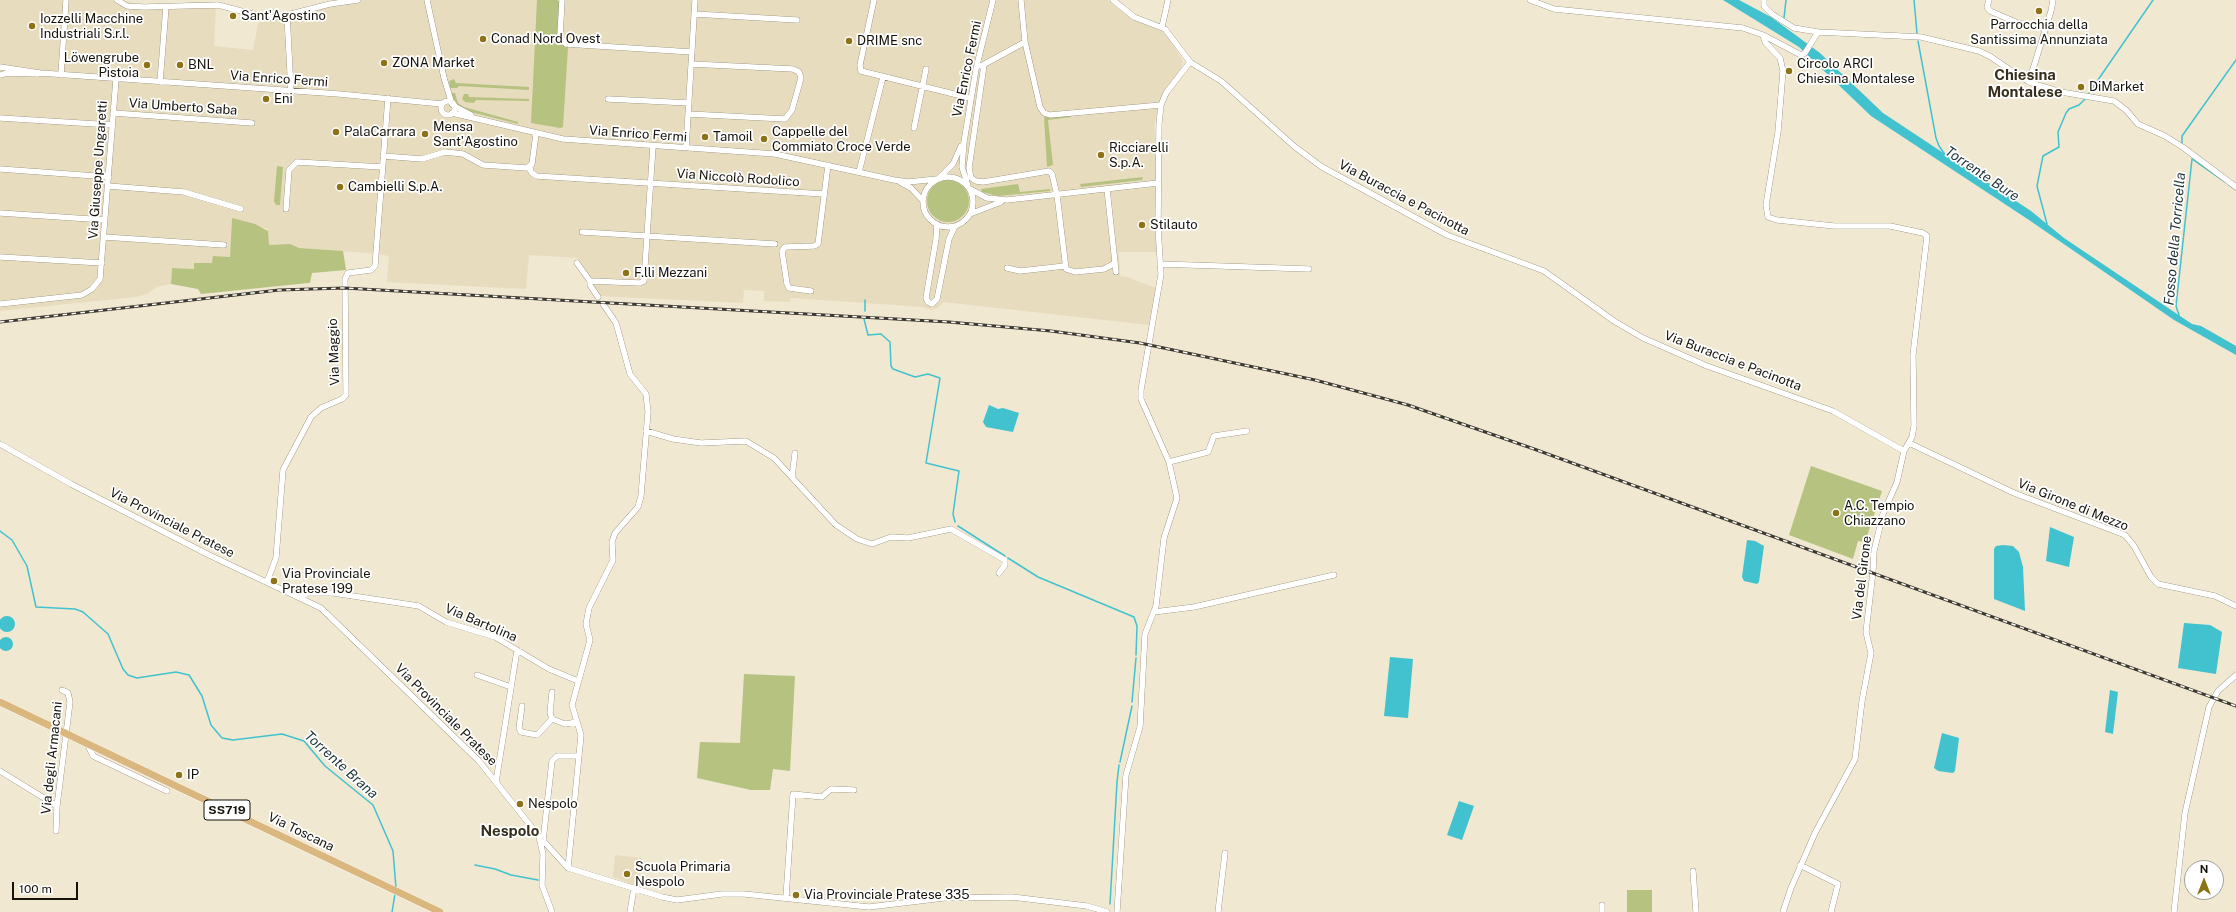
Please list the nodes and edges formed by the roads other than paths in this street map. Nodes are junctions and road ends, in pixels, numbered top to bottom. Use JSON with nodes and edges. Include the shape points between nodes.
{"nodes":[{"id":1,"x":66,"y":0,"type":"edge"},
{"id":2,"x":117,"y":0,"type":"edge"},
{"id":3,"x":358,"y":0,"type":"edge"},
{"id":4,"x":428,"y":0,"type":"edge"},
{"id":5,"x":562,"y":0,"type":"edge"},
{"id":6,"x":695,"y":0,"type":"edge"},
{"id":7,"x":874,"y":0,"type":"edge"},
{"id":8,"x":993,"y":0,"type":"edge"},
{"id":9,"x":1021,"y":0,"type":"edge"},
{"id":10,"x":1113,"y":0,"type":"edge"},
{"id":11,"x":1168,"y":0,"type":"edge"},
{"id":12,"x":1530,"y":0,"type":"edge"},
{"id":13,"x":1764,"y":0,"type":"edge"},
{"id":14,"x":1989,"y":0,"type":"edge"},
{"id":15,"x":2053,"y":0,"type":"edge"},
{"id":16,"x":166,"y":7,"type":"junction"},
{"id":17,"x":694,"y":14,"type":"junction"},
{"id":18,"x":287,"y":16,"type":"junction"},
{"id":19,"x":797,"y":20,"type":"dead end"},
{"id":20,"x":1162,"y":27,"type":"junction"},
{"id":21,"x":2046,"y":28,"type":"junction"},
{"id":22,"x":1818,"y":32,"type":"junction"},
{"id":23,"x":1762,"y":35,"type":"junction"},
{"id":24,"x":1025,"y":42,"type":"junction"},
{"id":25,"x":692,"y":52,"type":"junction"},
{"id":26,"x":1190,"y":62,"type":"junction"},
{"id":27,"x":691,"y":64,"type":"junction"},
{"id":28,"x":984,"y":65,"type":"junction"},
{"id":29,"x":0,"y":67,"type":"edge"},
{"id":30,"x":926,"y":69,"type":"dead end"},
{"id":31,"x":976,"y":69,"type":"junction"},
{"id":32,"x":40,"y":73,"type":"junction"},
{"id":33,"x":0,"y":75,"type":"edge"},
{"id":34,"x":61,"y":75,"type":"junction"},
{"id":35,"x":883,"y":77,"type":"junction"},
{"id":36,"x":116,"y":79,"type":"junction"},
{"id":37,"x":160,"y":82,"type":"junction"},
{"id":38,"x":2030,"y":82,"type":"junction"},
{"id":39,"x":922,"y":87,"type":"junction"},
{"id":40,"x":291,"y":91,"type":"junction"},
{"id":41,"x":447,"y":91,"type":"junction"},
{"id":42,"x":388,"y":98,"type":"junction"},
{"id":43,"x":970,"y":98,"type":"junction"},
{"id":44,"x":608,"y":99,"type":"dead end"},
{"id":45,"x":443,"y":103,"type":"junction"},
{"id":46,"x":689,"y":103,"type":"junction"},
{"id":47,"x":420,"y":104,"type":"junction"},
{"id":48,"x":453,"y":105,"type":"junction"},
{"id":49,"x":1161,"y":105,"type":"junction"},
{"id":50,"x":442,"y":111,"type":"junction"},
{"id":51,"x":113,"y":113,"type":"junction"},
{"id":52,"x":452,"y":113,"type":"junction"},
{"id":53,"x":688,"y":114,"type":"junction"},
{"id":54,"x":0,"y":118,"type":"edge"},
{"id":55,"x":477,"y":118,"type":"junction"},
{"id":56,"x":252,"y":123,"type":"dead end"},
{"id":57,"x":112,"y":125,"type":"junction"},
{"id":58,"x":914,"y":128,"type":"dead end"},
{"id":59,"x":536,"y":134,"type":"junction"},
{"id":60,"x":964,"y":142,"type":"junction"},
{"id":61,"x":653,"y":146,"type":"junction"},
{"id":62,"x":686,"y":148,"type":"junction"},
{"id":63,"x":383,"y":156,"type":"junction"},
{"id":64,"x":828,"y":165,"type":"junction"},
{"id":65,"x":382,"y":167,"type":"junction"},
{"id":66,"x":530,"y":168,"type":"junction"},
{"id":67,"x":0,"y":169,"type":"edge"},
{"id":68,"x":859,"y":172,"type":"junction"},
{"id":69,"x":109,"y":176,"type":"junction"},
{"id":70,"x":938,"y":179,"type":"junction"},
{"id":71,"x":894,"y":180,"type":"junction"},
{"id":72,"x":650,"y":183,"type":"junction"},
{"id":73,"x":1158,"y":183,"type":"junction"},
{"id":74,"x":108,"y":186,"type":"junction"},
{"id":75,"x":969,"y":187,"type":"junction"},
{"id":76,"x":2236,"y":187,"type":"edge"},
{"id":77,"x":1107,"y":189,"type":"junction"},
{"id":78,"x":824,"y":194,"type":"junction"},
{"id":79,"x":1057,"y":195,"type":"junction"},
{"id":80,"x":1007,"y":200,"type":"junction"},
{"id":81,"x":923,"y":201,"type":"junction"},
{"id":82,"x":241,"y":209,"type":"dead end"},
{"id":83,"x":286,"y":209,"type":"dead end"},
{"id":84,"x":0,"y":213,"type":"edge"},
{"id":85,"x":970,"y":214,"type":"junction"},
{"id":86,"x":105,"y":220,"type":"junction"},
{"id":87,"x":937,"y":224,"type":"junction"},
{"id":88,"x":955,"y":226,"type":"junction"},
{"id":89,"x":582,"y":232,"type":"dead end"},
{"id":90,"x":646,"y":236,"type":"junction"},
{"id":91,"x":104,"y":237,"type":"junction"},
{"id":92,"x":775,"y":244,"type":"dead end"},
{"id":93,"x":224,"y":245,"type":"dead end"},
{"id":94,"x":0,"y":257,"type":"edge"},
{"id":95,"x":102,"y":263,"type":"junction"},
{"id":96,"x":578,"y":263,"type":"dead end"},
{"id":97,"x":1115,"y":263,"type":"junction"},
{"id":98,"x":1160,"y":264,"type":"junction"},
{"id":99,"x":1065,"y":266,"type":"junction"},
{"id":100,"x":1007,"y":268,"type":"dead end"},
{"id":101,"x":1309,"y":269,"type":"dead end"},
{"id":102,"x":1116,"y":272,"type":"dead end"},
{"id":103,"x":590,"y":281,"type":"junction"},
{"id":104,"x":811,"y":291,"type":"dead end"},
{"id":105,"x":598,"y":297,"type":"dead end"},
{"id":106,"x":0,"y":304,"type":"edge"},
{"id":107,"x":603,"y":304,"type":"dead end"},
{"id":108,"x":646,"y":431,"type":"junction"},
{"id":109,"x":1247,"y":431,"type":"dead end"},
{"id":110,"x":0,"y":444,"type":"edge"},
{"id":111,"x":1909,"y":444,"type":"junction"},
{"id":112,"x":1904,"y":451,"type":"junction"},
{"id":113,"x":795,"y":453,"type":"dead end"},
{"id":114,"x":1169,"y":462,"type":"junction"},
{"id":115,"x":792,"y":477,"type":"junction"},
{"id":116,"x":999,"y":573,"type":"dead end"},
{"id":117,"x":1334,"y":575,"type":"dead end"},
{"id":118,"x":267,"y":582,"type":"junction"},
{"id":119,"x":300,"y":597,"type":"junction"},
{"id":120,"x":2236,"y":606,"type":"edge"},
{"id":121,"x":1154,"y":612,"type":"junction"},
{"id":122,"x":517,"y":650,"type":"junction"},
{"id":123,"x":2236,"y":675,"type":"edge"},
{"id":124,"x":477,"y":676,"type":"dead end"},
{"id":125,"x":578,"y":682,"type":"junction"},
{"id":126,"x":511,"y":687,"type":"junction"},
{"id":127,"x":62,"y":690,"type":"dead end"},
{"id":128,"x":552,"y":692,"type":"dead end"},
{"id":129,"x":0,"y":702,"type":"edge"},
{"id":130,"x":522,"y":706,"type":"dead end"},
{"id":131,"x":552,"y":719,"type":"junction"},
{"id":132,"x":577,"y":722,"type":"junction"},
{"id":133,"x":66,"y":733,"type":"junction"},
{"id":134,"x":87,"y":743,"type":"junction"},
{"id":135,"x":579,"y":756,"type":"junction"},
{"id":136,"x":0,"y":771,"type":"edge"},
{"id":137,"x":496,"y":782,"type":"junction"},
{"id":138,"x":854,"y":790,"type":"dead end"},
{"id":139,"x":167,"y":791,"type":"dead end"},
{"id":140,"x":57,"y":806,"type":"junction"},
{"id":141,"x":56,"y":831,"type":"dead end"},
{"id":142,"x":538,"y":835,"type":"junction"},
{"id":143,"x":543,"y":841,"type":"junction"},
{"id":144,"x":1225,"y":853,"type":"dead end"},
{"id":145,"x":1800,"y":865,"type":"junction"},
{"id":146,"x":568,"y":868,"type":"junction"},
{"id":147,"x":1693,"y":871,"type":"dead end"},
{"id":148,"x":634,"y":888,"type":"junction"},
{"id":149,"x":786,"y":898,"type":"junction"},
{"id":150,"x":1602,"y":905,"type":"dead end"},
{"id":151,"x":440,"y":912,"type":"edge"},
{"id":152,"x":552,"y":912,"type":"edge"},
{"id":153,"x":630,"y":912,"type":"edge"},
{"id":154,"x":1107,"y":912,"type":"edge"},
{"id":155,"x":1117,"y":912,"type":"edge"},
{"id":156,"x":1218,"y":912,"type":"edge"},
{"id":157,"x":1602,"y":912,"type":"edge"},
{"id":158,"x":1696,"y":912,"type":"edge"},
{"id":159,"x":1783,"y":912,"type":"edge"},
{"id":160,"x":1830,"y":912,"type":"edge"},
{"id":161,"x":2174,"y":912,"type":"edge"}],
"edges":[{"from":1,"to":34,"type":"street"},
{"from":2,"to":16,"type":"street","via":[[132,6]]},
{"from":3,"to":18,"type":"street","via":[[322,5]]},
{"from":4,"to":41,"type":"street"},
{"from":5,"to":25,"type":"street","via":[[560,36],[566,44]]},
{"from":6,"to":17,"type":"street"},
{"from":7,"to":35,"type":"street","via":[[860,67],[863,72]]},
{"from":8,"to":31,"type":"street","name":"Via Enrico Fermi"},
{"from":9,"to":24,"type":"street"},
{"from":10,"to":20,"type":"street","via":[[1134,17]]},
{"from":11,"to":20,"type":"street"},
{"from":12,"to":23,"type":"street","via":[[1554,9],[1738,28]]},
{"from":13,"to":22,"type":"street","via":[[1764,6],[1772,14],[1794,28]]},
{"from":14,"to":21,"type":"street","via":[[1987,7],[1990,11],[2018,23]]},
{"from":15,"to":21,"type":"street"},
{"from":16,"to":18,"type":"street","via":[[214,4],[264,18]]},
{"from":16,"to":37,"type":"street"},
{"from":17,"to":19,"type":"street"},
{"from":17,"to":25,"type":"street"},
{"from":18,"to":40,"type":"street"},
{"from":20,"to":26,"type":"street","name":"Via Buraccia e Pacinotta"},
{"from":21,"to":38,"type":"street"},
{"from":22,"to":23,"type":"street","via":[[1800,55]]},
{"from":22,"to":38,"type":"street","via":[[1925,38],[1983,53]]},
{"from":23,"to":111,"type":"street","name":"Via del Girone","via":[[1780,58],[1783,71],[1778,132],[1766,205],[1768,217],[1834,226],[1890,226],[1923,233],[1926,236],[1913,355],[1915,414]]},
{"from":24,"to":28,"type":"street"},
{"from":24,"to":49,"type":"street","via":[[1040,107],[1046,114]]},
{"from":25,"to":27,"type":"street"},
{"from":26,"to":49,"type":"street","via":[[1170,86]]},
{"from":26,"to":112,"type":"street","name":"Via Buraccia e Pacinotta","via":[[1221,81],[1317,164],[1426,224],[1467,244],[1544,271],[1614,322],[1643,338],[1707,366],[1833,410]]},
{"from":27,"to":46,"type":"street"},
{"from":27,"to":53,"type":"street","via":[[785,69],[796,71],[801,78],[792,110],[786,118]]},
{"from":28,"to":31,"type":"street"},
{"from":28,"to":79,"type":"street","via":[[970,176],[976,181],[984,182],[1049,171]]},
{"from":29,"to":32,"type":"street","name":"Via Enrico Fermi"},
{"from":30,"to":39,"type":"street"},
{"from":31,"to":43,"type":"street","name":"Via Enrico Fermi"},
{"from":32,"to":33,"type":"street","name":"Via Enrico Fermi"},
{"from":32,"to":34,"type":"street","name":"Via Enrico Fermi"},
{"from":34,"to":36,"type":"street","name":"Via Enrico Fermi"},
{"from":35,"to":39,"type":"street"},
{"from":35,"to":68,"type":"street"},
{"from":36,"to":37,"type":"street","name":"Via Enrico Fermi"},
{"from":36,"to":51,"type":"street","name":"Via Giuseppe Ungaretti"},
{"from":37,"to":40,"type":"street","name":"Via Enrico Fermi"},
{"from":38,"to":76,"type":"street","via":[[2061,92],[2114,101],[2138,124],[2184,148]]},
{"from":39,"to":43,"type":"street"},
{"from":39,"to":58,"type":"street"},
{"from":40,"to":42,"type":"street","name":"Via Enrico Fermi"},
{"from":41,"to":45,"type":"street"},
{"from":41,"to":48,"type":"street"},
{"from":42,"to":47,"type":"street","name":"Via Enrico Fermi"},
{"from":42,"to":63,"type":"street"},
{"from":43,"to":60,"type":"street","name":"Via Enrico Fermi"},
{"from":44,"to":46,"type":"street"},
{"from":45,"to":47,"type":"street"},
{"from":45,"to":48,"type":"street"},
{"from":45,"to":50,"type":"street"},
{"from":46,"to":53,"type":"street"},
{"from":47,"to":50,"type":"street"},
{"from":48,"to":52,"type":"street"},
{"from":48,"to":55,"type":"street"},
{"from":49,"to":73,"type":"street"},
{"from":50,"to":52,"type":"street","via":[[446,115]]},
{"from":51,"to":56,"type":"street","name":"Via Umberto Saba"},
{"from":51,"to":57,"type":"street","name":"Via Giuseppe Ungaretti"},
{"from":52,"to":55,"type":"street"},
{"from":53,"to":62,"type":"street"},
{"from":54,"to":57,"type":"street"},
{"from":55,"to":59,"type":"street","name":"Via Enrico Fermi"},
{"from":57,"to":69,"type":"street","name":"Via Giuseppe Ungaretti"},
{"from":59,"to":61,"type":"street","name":"Via Enrico Fermi","via":[[576,141]]},
{"from":59,"to":66,"type":"street"},
{"from":60,"to":70,"type":"street","via":[[953,164]]},
{"from":60,"to":75,"type":"street","name":"Via Enrico Fermi","via":[[962,170]]},
{"from":61,"to":62,"type":"street","name":"Via Enrico Fermi"},
{"from":61,"to":72,"type":"street"},
{"from":62,"to":64,"type":"street","name":"Via Enrico Fermi","via":[[775,154]]},
{"from":63,"to":65,"type":"street"},
{"from":63,"to":66,"type":"street","via":[[422,158],[445,152],[463,154],[483,165]]},
{"from":64,"to":68,"type":"street","name":"Via Enrico Fermi"},
{"from":64,"to":78,"type":"street"},
{"from":65,"to":83,"type":"street","via":[[296,162],[289,170]]},
{"from":65,"to":118,"type":"street","name":"Via Maggio","via":[[373,269],[351,272],[345,277],[346,395],[321,408],[311,417],[283,470],[276,558]]},
{"from":66,"to":72,"type":"street","name":"Via Niccolò Rodolico","via":[[536,176]]},
{"from":67,"to":69,"type":"street"},
{"from":68,"to":71,"type":"street","name":"Via Enrico Fermi"},
{"from":69,"to":74,"type":"street","name":"Via Giuseppe Ungaretti"},
{"from":70,"to":71,"type":"street","via":[[919,182]]},
{"from":70,"to":75,"type":"street","via":[[954,177]]},
{"from":70,"to":81,"type":"street","via":[[926,189]]},
{"from":71,"to":81,"type":"street","via":[[912,188]]},
{"from":72,"to":78,"type":"street","name":"Via Niccolò Rodolico"},
{"from":72,"to":90,"type":"street"},
{"from":73,"to":77,"type":"street"},
{"from":73,"to":98,"type":"street"},
{"from":74,"to":82,"type":"street","via":[[179,192]]},
{"from":74,"to":86,"type":"street","name":"Via Giuseppe Ungaretti"},
{"from":75,"to":80,"type":"street","via":[[987,198]]},
{"from":75,"to":85,"type":"street","via":[[973,201]]},
{"from":77,"to":79,"type":"street"},
{"from":77,"to":97,"type":"street"},
{"from":78,"to":104,"type":"street","via":[[817,245],[786,246],[782,251],[789,288]]},
{"from":79,"to":80,"type":"street"},
{"from":79,"to":99,"type":"street"},
{"from":80,"to":85,"type":"street","via":[[988,205]]},
{"from":81,"to":87,"type":"street","via":[[926,214]]},
{"from":84,"to":86,"type":"street"},
{"from":85,"to":88,"type":"street"},
{"from":86,"to":91,"type":"street","name":"Via Giuseppe Ungaretti"},
{"from":87,"to":88,"type":"street"},
{"from":87,"to":88,"type":"street","via":[[926,296],[927,301],[932,304],[938,299],[948,241]]},
{"from":89,"to":90,"type":"street"},
{"from":90,"to":92,"type":"street"},
{"from":90,"to":103,"type":"street","via":[[644,281]]},
{"from":91,"to":93,"type":"street"},
{"from":91,"to":95,"type":"street","name":"Via Giuseppe Ungaretti"},
{"from":94,"to":95,"type":"street"},
{"from":95,"to":106,"type":"street","name":"Via Giuseppe Ungaretti","via":[[100,279],[86,293]]},
{"from":96,"to":103,"type":"street"},
{"from":97,"to":99,"type":"street","via":[[1107,269],[1076,272],[1068,270]]},
{"from":97,"to":102,"type":"street"},
{"from":98,"to":101,"type":"street"},
{"from":98,"to":114,"type":"street","via":[[1161,276],[1142,400]]},
{"from":99,"to":100,"type":"street","via":[[1020,270]]},
{"from":103,"to":105,"type":"street"},
{"from":107,"to":108,"type":"street","via":[[616,323],[630,374],[647,398]]},
{"from":108,"to":115,"type":"street","via":[[673,439],[701,443],[746,442],[774,458]]},
{"from":108,"to":125,"type":"street","via":[[641,496],[638,507],[616,533],[612,542],[613,560],[589,608],[586,624],[590,640]]},
{"from":109,"to":114,"type":"street","via":[[1214,436],[1208,452]]},
{"from":110,"to":118,"type":"street","name":"Via Provinciale Pratese","via":[[84,491]]},
{"from":111,"to":112,"type":"street","name":"Via del Girone"},
{"from":111,"to":120,"type":"street","name":"Via Girone di Mezzo","via":[[2014,493],[2125,535],[2158,584],[2215,596]]},
{"from":112,"to":145,"type":"street","name":"Via del Girone","via":[[1896,482],[1883,514],[1874,551],[1866,632],[1871,653],[1855,759]]},
{"from":113,"to":115,"type":"street"},
{"from":114,"to":121,"type":"street","via":[[1177,498],[1164,538],[1158,598]]},
{"from":115,"to":116,"type":"street","via":[[836,525],[862,541],[874,543],[891,536],[908,538],[952,529],[1005,560],[1006,565]]},
{"from":117,"to":121,"type":"street","via":[[1194,607]]},
{"from":118,"to":119,"type":"street","name":"Via Provinciale Pratese"},
{"from":119,"to":122,"type":"street","name":"Via Bartolina","via":[[308,592],[333,593],[419,606],[446,622],[495,638]]},
{"from":119,"to":137,"type":"street","name":"Via Provinciale Pratese","via":[[326,612],[463,744]]},
{"from":121,"to":155,"type":"street","via":[[1145,634],[1140,727],[1126,775]]},
{"from":122,"to":125,"type":"street","name":"Via Bartolina","via":[[554,672]]},
{"from":122,"to":126,"type":"street"},
{"from":123,"to":161,"type":"street","via":[[2218,691],[2210,707],[2185,813]]},
{"from":124,"to":126,"type":"street"},
{"from":125,"to":132,"type":"street","via":[[572,706]]},
{"from":126,"to":137,"type":"street"},
{"from":127,"to":133,"type":"street","name":"Via degli Armacani","via":[[68,693],[70,698]]},
{"from":128,"to":131,"type":"street"},
{"from":129,"to":133,"type":"main road","name":"Via Toscana","number":"SS719"},
{"from":130,"to":131,"type":"street","via":[[519,725],[521,732],[536,735]]},
{"from":131,"to":132,"type":"street","via":[[565,724]]},
{"from":132,"to":135,"type":"street","via":[[581,733]]},
{"from":133,"to":134,"type":"main road","name":"Via Toscana","number":"SS719"},
{"from":133,"to":140,"type":"street","name":"Via degli Armacani"},
{"from":134,"to":139,"type":"street","via":[[93,756]]},
{"from":134,"to":151,"type":"main road","name":"Via Toscana","number":"SS719"},
{"from":135,"to":143,"type":"street","via":[[552,758]]},
{"from":135,"to":146,"type":"street"},
{"from":136,"to":140,"type":"street"},
{"from":137,"to":142,"type":"street","name":"Via Provinciale Pratese"},
{"from":138,"to":149,"type":"street","via":[[831,789],[820,797],[793,794]]},
{"from":140,"to":141,"type":"street","name":"Via degli Armacani"},
{"from":142,"to":143,"type":"street","name":"Via Provinciale Pratese"},
{"from":142,"to":152,"type":"street","via":[[544,854],[542,885]]},
{"from":143,"to":146,"type":"street","name":"Via Provinciale Pratese"},
{"from":144,"to":156,"type":"street"},
{"from":145,"to":159,"type":"street","name":"Via del Girone"},
{"from":145,"to":160,"type":"street","via":[[1838,884]]},
{"from":146,"to":148,"type":"street"},
{"from":147,"to":158,"type":"street"},
{"from":148,"to":149,"type":"street","via":[[677,900],[722,894]]},
{"from":148,"to":153,"type":"street"},
{"from":149,"to":154,"type":"street","via":[[869,908],[944,898],[1012,897],[1087,906]]},
{"from":150,"to":157,"type":"street"}]}
